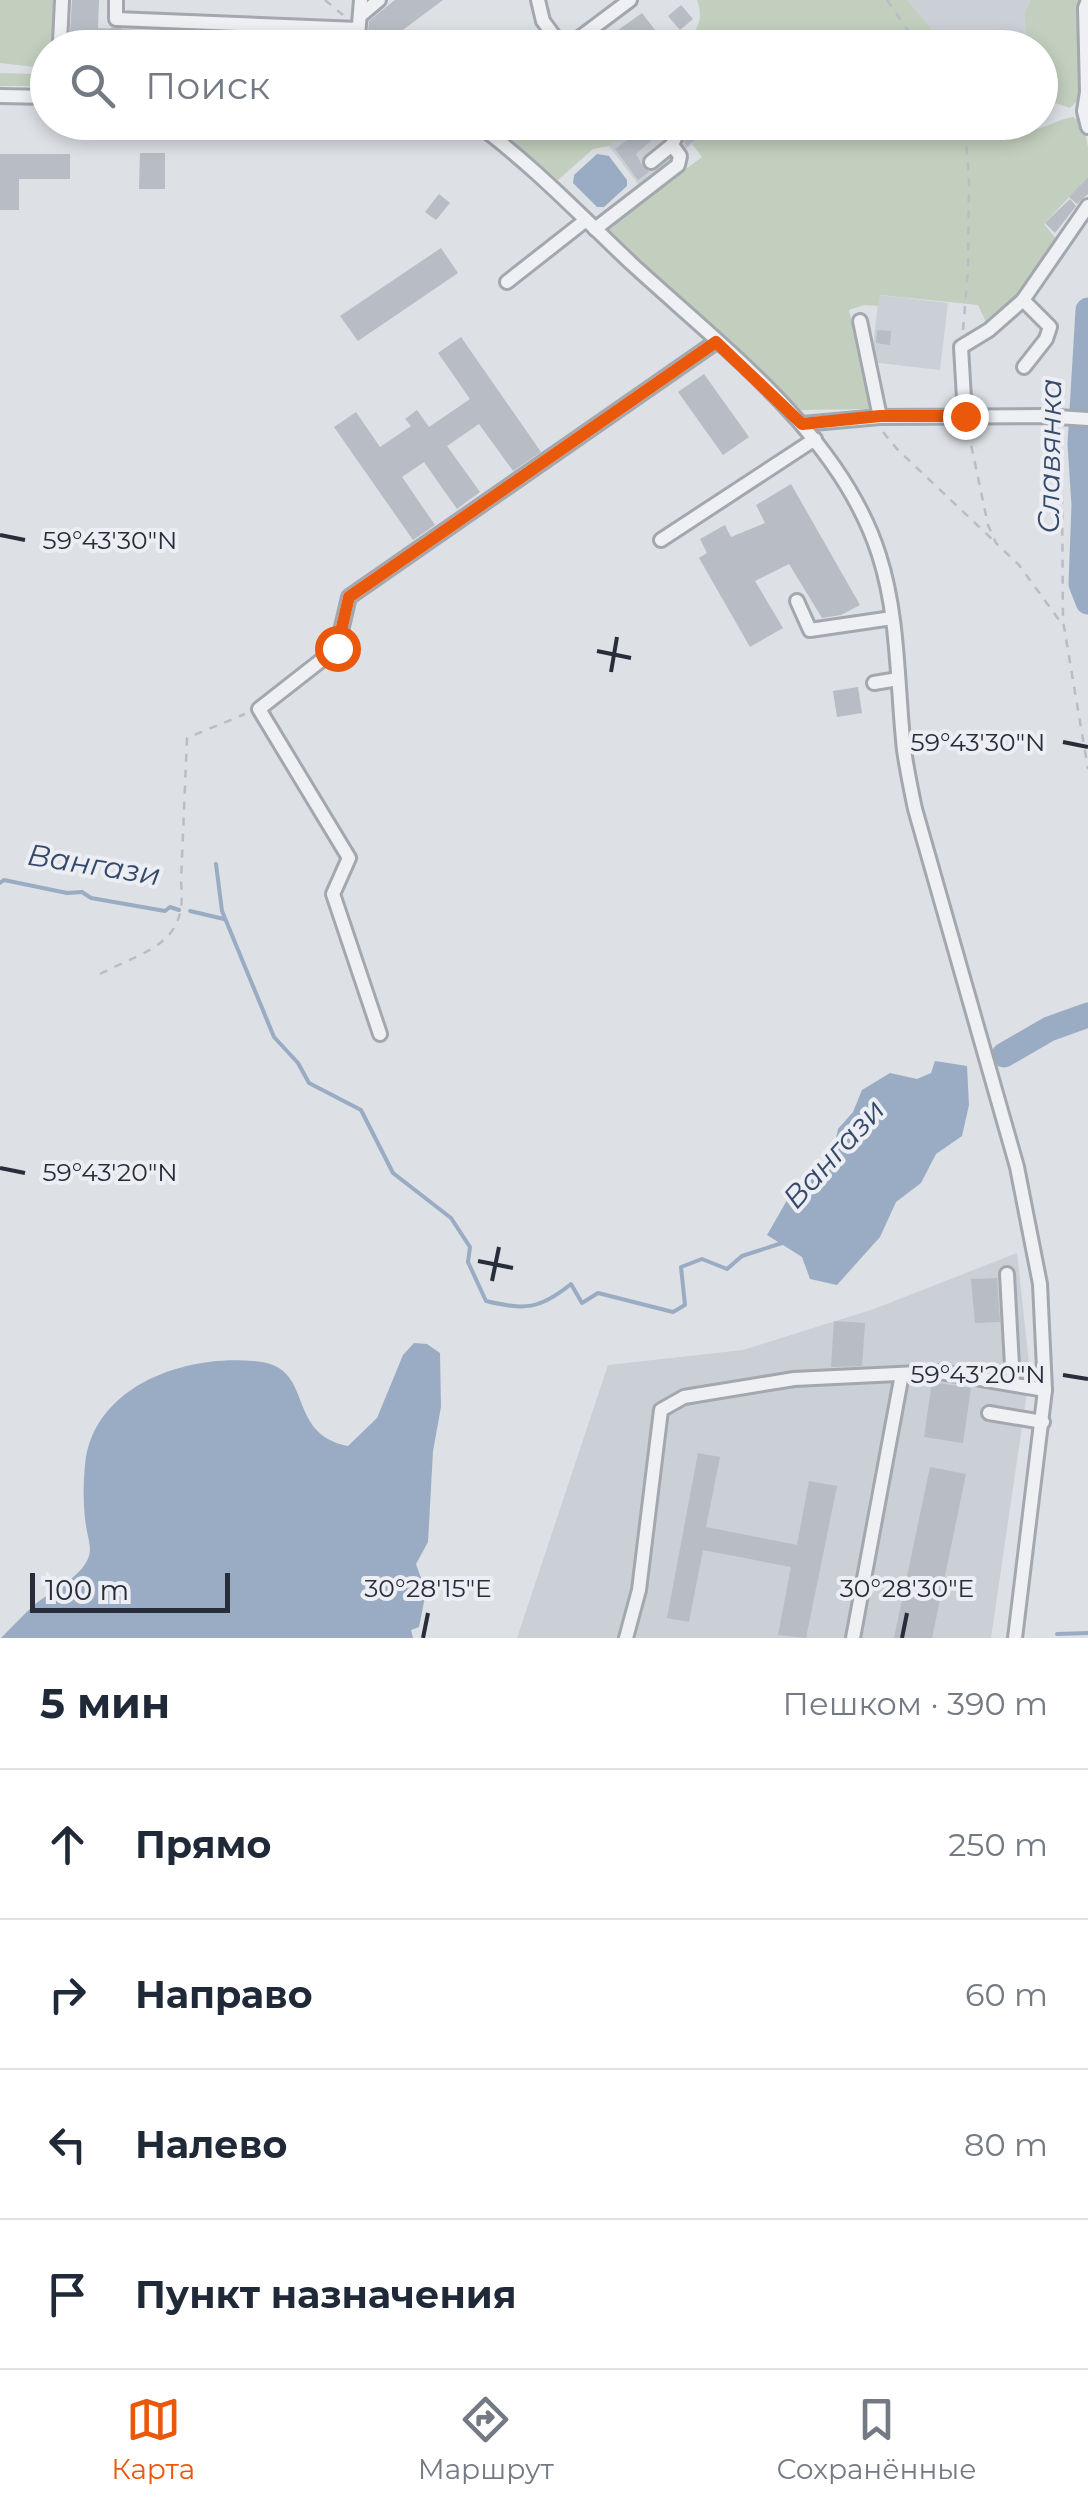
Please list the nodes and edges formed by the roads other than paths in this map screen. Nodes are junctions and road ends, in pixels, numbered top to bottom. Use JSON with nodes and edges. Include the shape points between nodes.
{"nodes":[{"id":1,"x":62,"y":0,"type":"edge"},
{"id":2,"x":116,"y":0,"type":"edge"},
{"id":3,"x":361,"y":0,"type":"edge"},
{"id":4,"x":380,"y":0,"type":"edge"},
{"id":5,"x":538,"y":0,"type":"edge"},
{"id":6,"x":630,"y":0,"type":"edge"},
{"id":7,"x":1088,"y":0,"type":"edge"},
{"id":8,"x":359,"y":22,"type":"junction"},
{"id":9,"x":61,"y":30,"type":"edge"},
{"id":10,"x":358,"y":30,"type":"edge"},
{"id":11,"x":550,"y":30,"type":"edge"},
{"id":12,"x":589,"y":30,"type":"edge"},
{"id":13,"x":0,"y":96,"type":"edge"},
{"id":14,"x":30,"y":97,"type":"edge"},
{"id":15,"x":1088,"y":126,"type":"edge"},
{"id":16,"x":496,"y":140,"type":"edge"},
{"id":17,"x":674,"y":140,"type":"edge"},
{"id":18,"x":672,"y":145,"type":"junction"},
{"id":19,"x":651,"y":162,"type":"dead end"},
{"id":20,"x":1088,"y":206,"type":"edge"},
{"id":21,"x":590,"y":224,"type":"junction"},
{"id":22,"x":506,"y":282,"type":"dead end"},
{"id":23,"x":1023,"y":300,"type":"junction"},
{"id":24,"x":860,"y":320,"type":"dead end"},
{"id":25,"x":716,"y":342,"type":"junction"},
{"id":26,"x":1024,"y":368,"type":"dead end"},
{"id":27,"x":880,"y":416,"type":"junction"},
{"id":28,"x":965,"y":416,"type":"junction"},
{"id":29,"x":1088,"y":419,"type":"edge"},
{"id":30,"x":802,"y":424,"type":"junction"},
{"id":31,"x":815,"y":439,"type":"junction"},
{"id":32,"x":662,"y":540,"type":"dead end"},
{"id":33,"x":796,"y":601,"type":"dead end"},
{"id":34,"x":892,"y":618,"type":"junction"},
{"id":35,"x":898,"y":679,"type":"junction"},
{"id":36,"x":874,"y":682,"type":"dead end"},
{"id":37,"x":380,"y":1034,"type":"dead end"},
{"id":38,"x":1007,"y":1274,"type":"dead end"},
{"id":39,"x":902,"y":1374,"type":"junction"},
{"id":40,"x":1013,"y":1384,"type":"junction"},
{"id":41,"x":1046,"y":1390,"type":"junction"},
{"id":42,"x":989,"y":1414,"type":"dead end"},
{"id":43,"x":1042,"y":1422,"type":"junction"},
{"id":44,"x":626,"y":1638,"type":"edge"},
{"id":45,"x":853,"y":1638,"type":"edge"},
{"id":46,"x":1015,"y":1638,"type":"edge"}],
"edges":[{"from":1,"to":9,"type":"street"},
{"from":2,"to":8,"type":"street","via":[[116,24]]},
{"from":3,"to":8,"type":"street"},
{"from":4,"to":8,"type":"street"},
{"from":5,"to":11,"type":"street"},
{"from":6,"to":12,"type":"street"},
{"from":7,"to":15,"type":"street"},
{"from":8,"to":10,"type":"street"},
{"from":13,"to":14,"type":"street"},
{"from":16,"to":21,"type":"street"},
{"from":17,"to":18,"type":"street"},
{"from":18,"to":19,"type":"street"},
{"from":18,"to":21,"type":"street","via":[[678,165]]},
{"from":20,"to":23,"type":"street"},
{"from":21,"to":22,"type":"street"},
{"from":21,"to":25,"type":"street"},
{"from":23,"to":26,"type":"street","via":[[1050,327]]},
{"from":23,"to":28,"type":"street","via":[[961,346]]},
{"from":24,"to":27,"type":"street"},
{"from":25,"to":30,"type":"street"},
{"from":25,"to":37,"type":"street","via":[[349,597],[337,648],[259,708],[349,858],[332,894]]},
{"from":27,"to":28,"type":"street"},
{"from":27,"to":30,"type":"street"},
{"from":28,"to":29,"type":"street"},
{"from":30,"to":31,"type":"street"},
{"from":31,"to":32,"type":"street"},
{"from":31,"to":34,"type":"street","via":[[870,528]]},
{"from":33,"to":34,"type":"street","via":[[810,630]]},
{"from":34,"to":35,"type":"street"},
{"from":35,"to":36,"type":"street"},
{"from":35,"to":41,"type":"street","via":[[915,810],[1028,1209]]},
{"from":38,"to":40,"type":"street"},
{"from":39,"to":40,"type":"street","via":[[939,1372]]},
{"from":39,"to":44,"type":"street","via":[[794,1379],[684,1397],[660,1410],[639,1590]]},
{"from":39,"to":45,"type":"street"},
{"from":40,"to":41,"type":"street"},
{"from":41,"to":43,"type":"street"},
{"from":42,"to":43,"type":"street"},
{"from":43,"to":46,"type":"street"}]}
